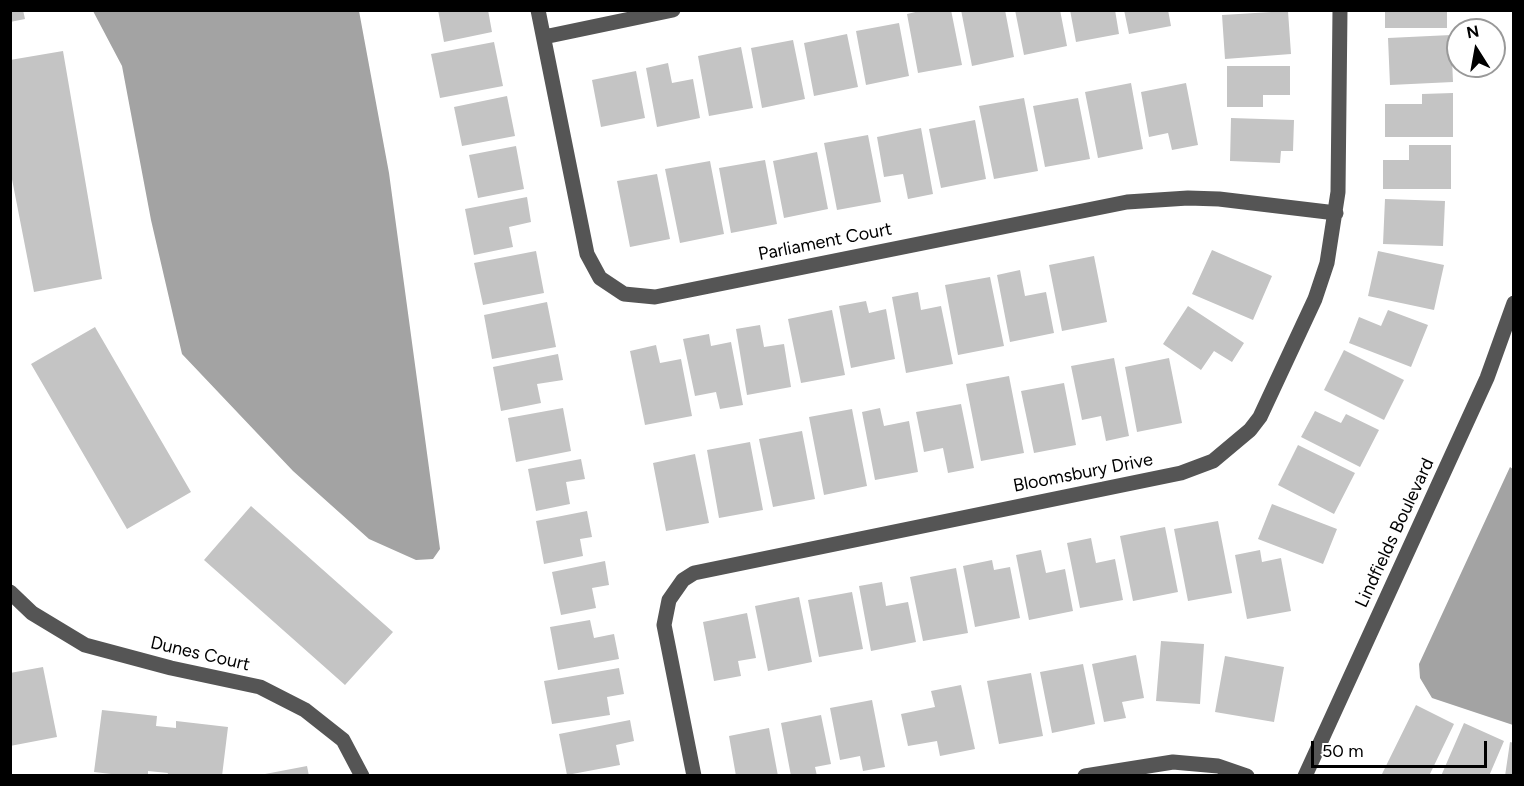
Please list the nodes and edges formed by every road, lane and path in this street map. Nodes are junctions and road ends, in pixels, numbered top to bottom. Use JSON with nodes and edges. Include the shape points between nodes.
{"nodes":[{"id":1,"x":538,"y":10,"type":"edge"},
{"id":2,"x":673,"y":10,"type":"edge"},
{"id":3,"x":1340,"y":10,"type":"edge"},
{"id":4,"x":544,"y":37,"type":"junction"},
{"id":5,"x":1336,"y":213,"type":"junction"},
{"id":6,"x":1514,"y":303,"type":"edge"},
{"id":7,"x":10,"y":592,"type":"edge"},
{"id":8,"x":362,"y":776,"type":"edge"},
{"id":9,"x":694,"y":776,"type":"edge"},
{"id":10,"x":1085,"y":776,"type":"edge"},
{"id":11,"x":1247,"y":776,"type":"edge"},
{"id":12,"x":1305,"y":776,"type":"edge"}],
"edges":[{"from":1,"to":4,"type":"street","name":"Parliament Court"},
{"from":2,"to":4,"type":"street"},
{"from":3,"to":5,"type":"street","name":"Bloomsbury Drive"},
{"from":4,"to":5,"type":"street","name":"Parliament Court","via":[[587,254],[600,278],[631,295],[655,297],[1127,202],[1220,199]]},
{"from":5,"to":9,"type":"street","name":"Bloomsbury Drive","via":[[1327,263],[1315,299],[1260,417],[1240,441],[1213,461],[1181,473],[706,569],[683,580],[669,600],[664,625]]},
{"from":6,"to":12,"type":"street","name":"Lindfields Boulevard","via":[[1487,378]]},
{"from":7,"to":8,"type":"street","name":"Dunes Court","via":[[32,613],[85,645],[260,687],[305,710],[343,740]]},
{"from":10,"to":11,"type":"street","via":[[1173,762],[1218,766]]}]}
